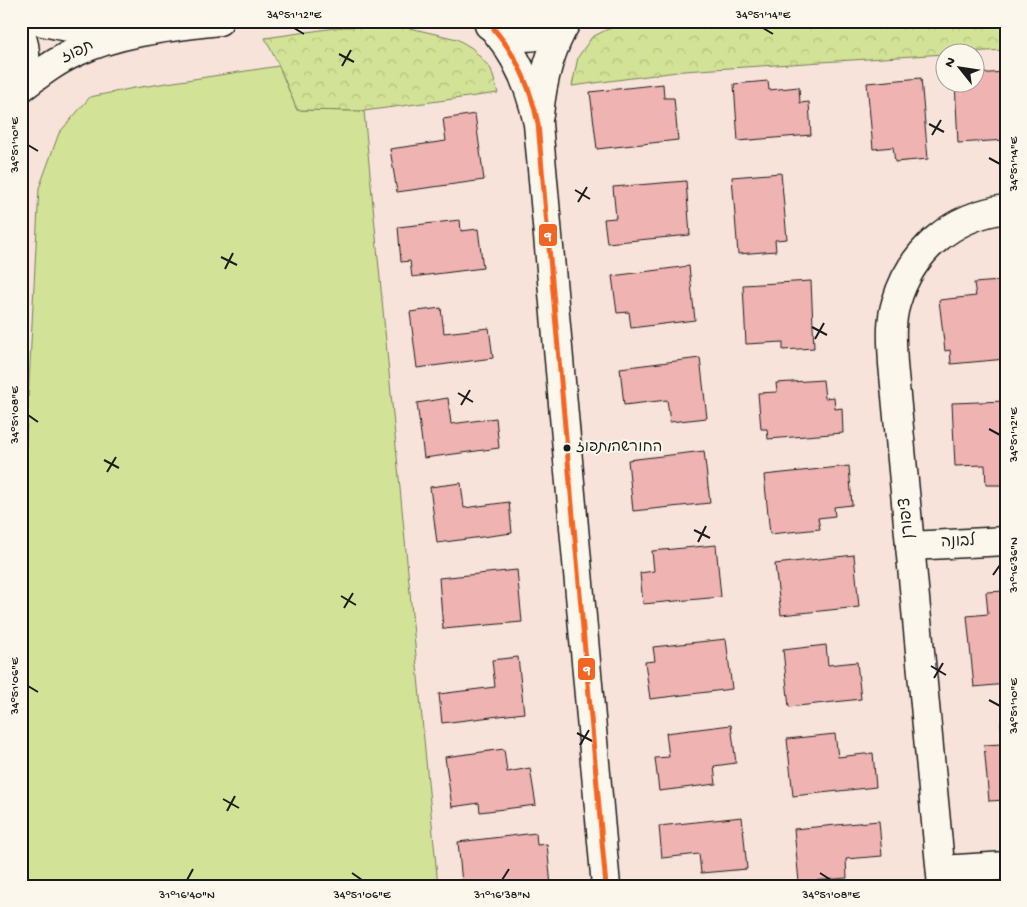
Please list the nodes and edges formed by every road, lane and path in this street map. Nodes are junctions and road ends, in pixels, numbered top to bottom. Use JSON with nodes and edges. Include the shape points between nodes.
{"nodes":[{"id":1,"x":38,"y":21,"type":"edge"},
{"id":2,"x":219,"y":21,"type":"edge"},
{"id":3,"x":566,"y":21,"type":"edge"},
{"id":4,"x":486,"y":23,"type":"edge"},
{"id":5,"x":142,"y":31,"type":"junction"},
{"id":6,"x":21,"y":35,"type":"edge"},
{"id":7,"x":21,"y":81,"type":"edge"},
{"id":8,"x":21,"y":88,"type":"edge"},
{"id":9,"x":538,"y":124,"type":"junction"},
{"id":10,"x":1006,"y":209,"type":"edge"},
{"id":11,"x":1006,"y":541,"type":"edge"},
{"id":12,"x":910,"y":546,"type":"junction"},
{"id":13,"x":1006,"y":866,"type":"edge"},
{"id":14,"x":942,"y":878,"type":"edge"},
{"id":15,"x":606,"y":886,"type":"edge"}],
"edges":[{"from":1,"to":5,"type":"street","name":"תפוז","via":[[91,30]]},
{"from":2,"to":5,"type":"street","name":"תפוז"},
{"from":3,"to":4,"type":"street","via":[[550,31],[528,37],[506,34]]},
{"from":3,"to":9,"type":"street","via":[[549,61]]},
{"from":4,"to":9,"type":"street","via":[[504,41],[518,63]]},
{"from":5,"to":8,"type":"street","name":"תפוז","via":[[76,52]]},
{"from":6,"to":7,"type":"street","via":[[26,54]]},
{"from":9,"to":15,"type":"street"},
{"from":10,"to":12,"type":"street","name":"ציפורן","via":[[964,220],[940,236],[920,254],[896,304],[892,332],[893,364]]},
{"from":11,"to":12,"type":"street","name":"לבונה"},
{"from":12,"to":14,"type":"street","name":"ציפורן"},
{"from":13,"to":14,"type":"street"}]}
